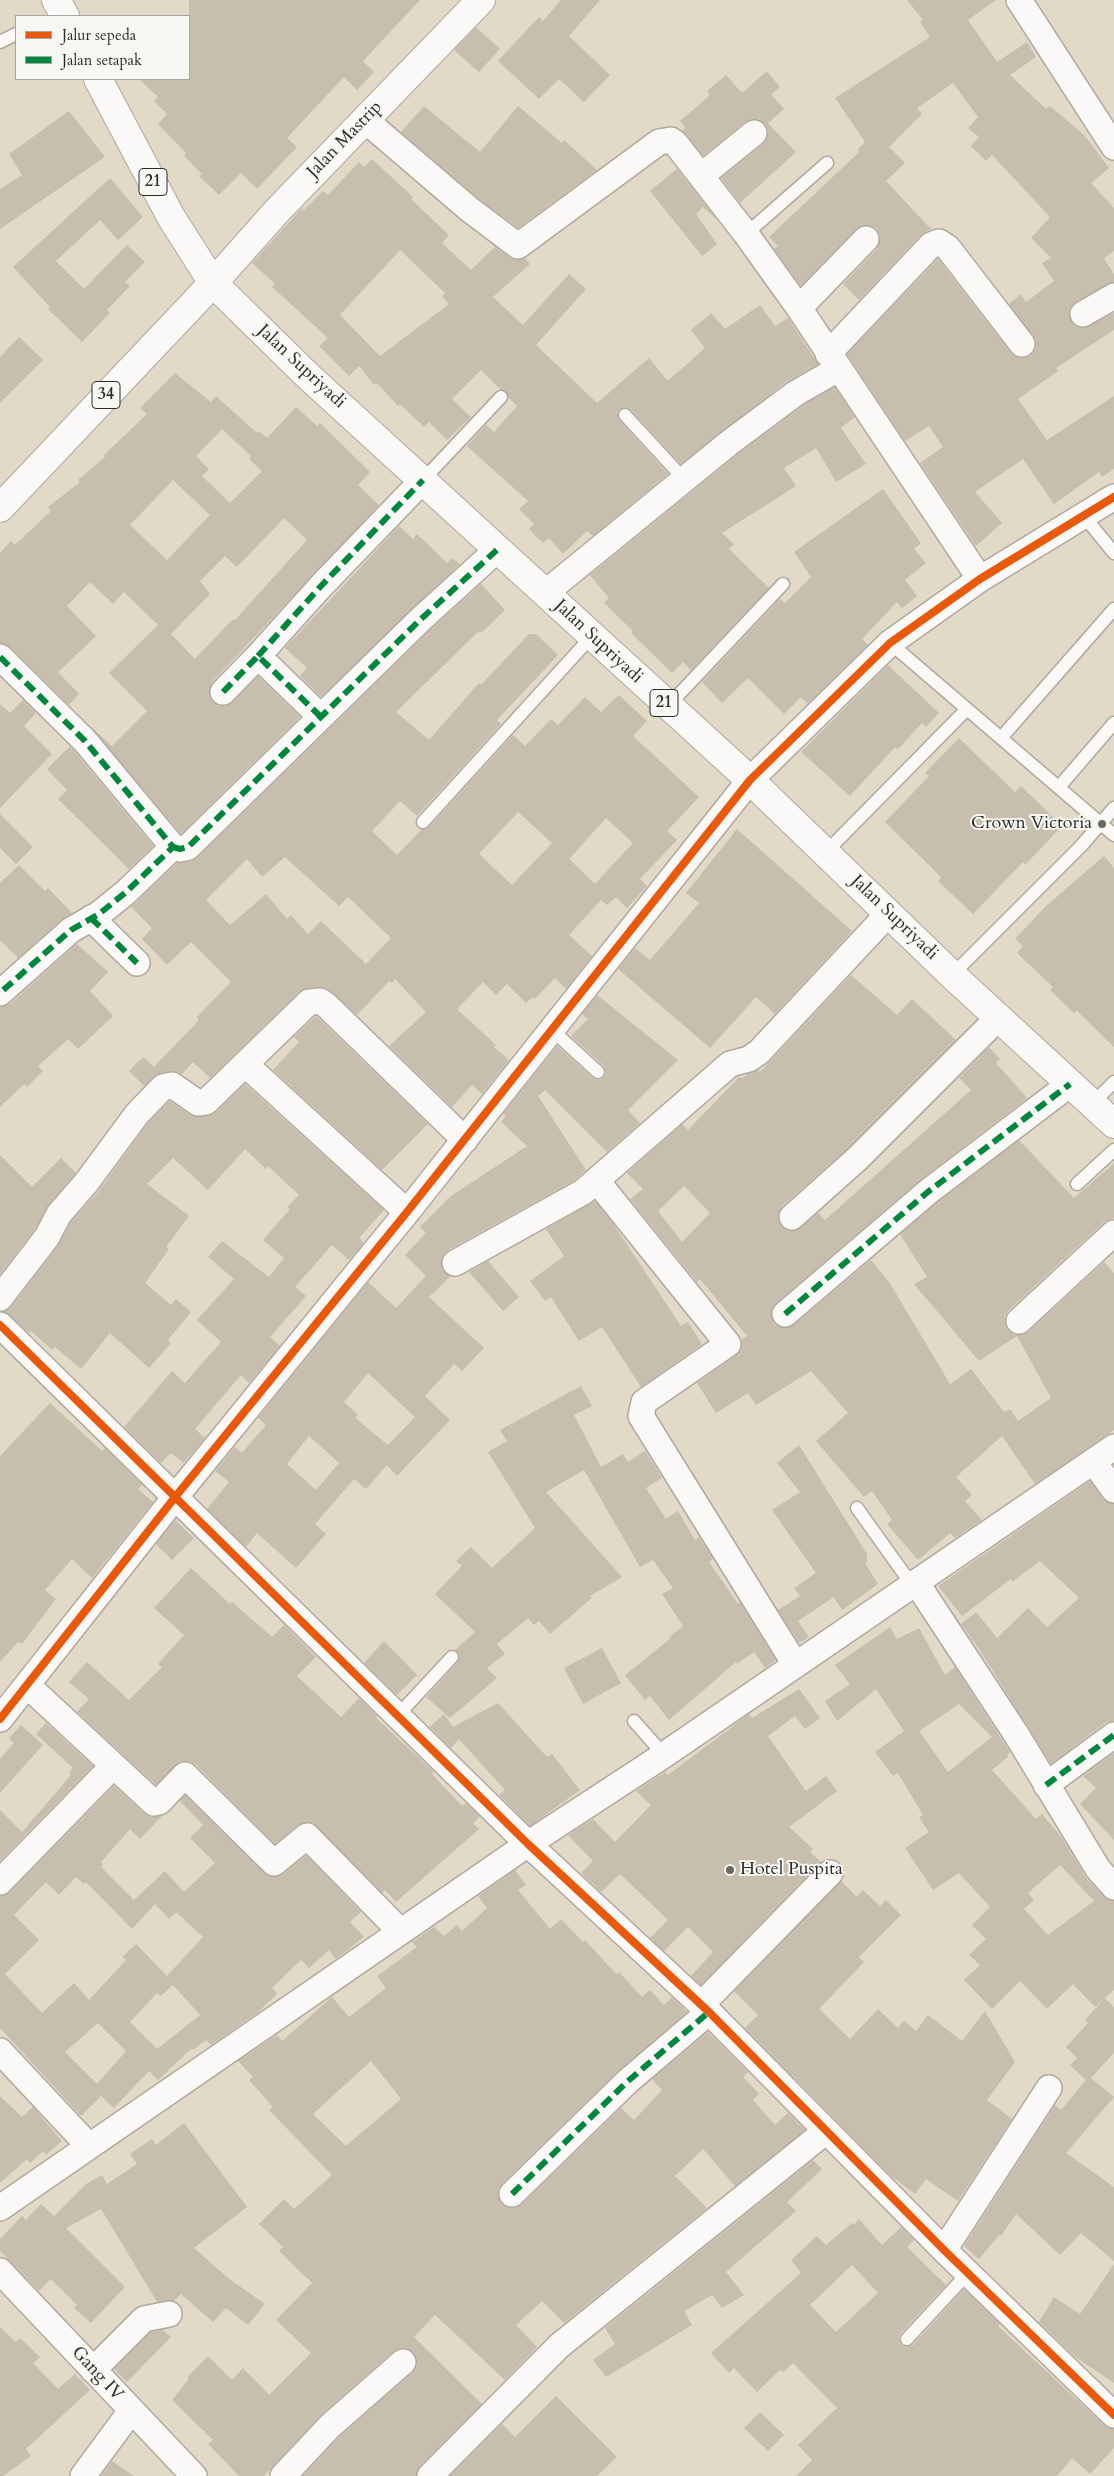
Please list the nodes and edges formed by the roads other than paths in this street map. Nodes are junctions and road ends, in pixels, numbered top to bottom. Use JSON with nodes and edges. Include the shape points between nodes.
{"nodes":[{"id":1,"x":481,"y":0,"type":"edge"},
{"id":2,"x":1019,"y":0,"type":"edge"},
{"id":3,"x":15,"y":34,"type":"edge"},
{"id":4,"x":0,"y":42,"type":"edge"},
{"id":5,"x":99,"y":80,"type":"edge"},
{"id":6,"x":365,"y":120,"type":"junction"},
{"id":7,"x":754,"y":133,"type":"dead end"},
{"id":8,"x":1114,"y":146,"type":"edge"},
{"id":9,"x":826,"y":163,"type":"dead end"},
{"id":10,"x":701,"y":176,"type":"junction"},
{"id":11,"x":746,"y":234,"type":"junction"},
{"id":12,"x":866,"y":238,"type":"dead end"},
{"id":13,"x":213,"y":283,"type":"junction"},
{"id":14,"x":1114,"y":296,"type":"edge"},
{"id":15,"x":799,"y":308,"type":"junction"},
{"id":16,"x":1083,"y":314,"type":"dead end"},
{"id":17,"x":1022,"y":344,"type":"dead end"},
{"id":18,"x":833,"y":361,"type":"junction"},
{"id":19,"x":501,"y":397,"type":"dead end"},
{"id":20,"x":625,"y":415,"type":"dead end"},
{"id":21,"x":683,"y":478,"type":"junction"},
{"id":22,"x":423,"y":480,"type":"junction"},
{"id":23,"x":1114,"y":497,"type":"edge"},
{"id":24,"x":0,"y":508,"type":"edge"},
{"id":25,"x":1083,"y":515,"type":"junction"},
{"id":26,"x":498,"y":549,"type":"junction"},
{"id":27,"x":1114,"y":553,"type":"edge"},
{"id":28,"x":980,"y":579,"type":"junction"},
{"id":29,"x":783,"y":584,"type":"dead end"},
{"id":30,"x":545,"y":593,"type":"junction"},
{"id":31,"x":1114,"y":609,"type":"edge"},
{"id":32,"x":592,"y":636,"type":"junction"},
{"id":33,"x":890,"y":644,"type":"junction"},
{"id":34,"x":258,"y":656,"type":"junction"},
{"id":35,"x":0,"y":657,"type":"edge"},
{"id":36,"x":223,"y":692,"type":"dead end"},
{"id":37,"x":668,"y":706,"type":"junction"},
{"id":38,"x":967,"y":709,"type":"junction"},
{"id":39,"x":321,"y":717,"type":"junction"},
{"id":40,"x":1114,"y":723,"type":"edge"},
{"id":41,"x":1001,"y":738,"type":"junction"},
{"id":42,"x":750,"y":780,"type":"junction"},
{"id":43,"x":1059,"y":788,"type":"junction"},
{"id":44,"x":1114,"y":808,"type":"edge"},
{"id":45,"x":423,"y":822,"type":"dead end"},
{"id":46,"x":1101,"y":823,"type":"junction"},
{"id":47,"x":1114,"y":835,"type":"edge"},
{"id":48,"x":173,"y":847,"type":"junction"},
{"id":49,"x":826,"y":852,"type":"junction"},
{"id":50,"x":889,"y":913,"type":"junction"},
{"id":51,"x":91,"y":918,"type":"junction"},
{"id":52,"x":137,"y":963,"type":"dead end"},
{"id":53,"x":952,"y":974,"type":"junction"},
{"id":54,"x":0,"y":993,"type":"edge"},
{"id":55,"x":998,"y":1018,"type":"junction"},
{"id":56,"x":552,"y":1030,"type":"junction"},
{"id":57,"x":244,"y":1064,"type":"junction"},
{"id":58,"x":598,"y":1072,"type":"dead end"},
{"id":59,"x":1114,"y":1082,"type":"edge"},
{"id":60,"x":1070,"y":1084,"type":"junction"},
{"id":61,"x":1092,"y":1104,"type":"junction"},
{"id":62,"x":1114,"y":1124,"type":"edge"},
{"id":63,"x":465,"y":1140,"type":"junction"},
{"id":64,"x":1114,"y":1150,"type":"edge"},
{"id":65,"x":597,"y":1181,"type":"junction"},
{"id":66,"x":1077,"y":1184,"type":"dead end"},
{"id":67,"x":407,"y":1212,"type":"junction"},
{"id":68,"x":792,"y":1217,"type":"dead end"},
{"id":69,"x":1114,"y":1233,"type":"edge"},
{"id":70,"x":455,"y":1263,"type":"dead end"},
{"id":71,"x":0,"y":1298,"type":"edge"},
{"id":72,"x":786,"y":1314,"type":"dead end"},
{"id":73,"x":1019,"y":1321,"type":"dead end"},
{"id":74,"x":0,"y":1325,"type":"edge"},
{"id":75,"x":1114,"y":1447,"type":"edge"},
{"id":76,"x":1093,"y":1462,"type":"junction"},
{"id":77,"x":1114,"y":1490,"type":"edge"},
{"id":78,"x":176,"y":1496,"type":"junction"},
{"id":79,"x":857,"y":1508,"type":"dead end"},
{"id":80,"x":914,"y":1584,"type":"junction"},
{"id":81,"x":452,"y":1657,"type":"dead end"},
{"id":82,"x":795,"y":1664,"type":"junction"},
{"id":83,"x":27,"y":1685,"type":"junction"},
{"id":84,"x":398,"y":1715,"type":"junction"},
{"id":85,"x":0,"y":1719,"type":"edge"},
{"id":86,"x":634,"y":1721,"type":"dead end"},
{"id":87,"x":1114,"y":1735,"type":"edge"},
{"id":88,"x":664,"y":1755,"type":"junction"},
{"id":89,"x":113,"y":1766,"type":"junction"},
{"id":90,"x":1046,"y":1785,"type":"junction"},
{"id":91,"x":528,"y":1844,"type":"junction"},
{"id":92,"x":830,"y":1873,"type":"dead end"},
{"id":93,"x":0,"y":1882,"type":"edge"},
{"id":94,"x":1114,"y":1887,"type":"edge"},
{"id":95,"x":400,"y":1931,"type":"junction"},
{"id":96,"x":705,"y":2009,"type":"junction"},
{"id":97,"x":0,"y":2051,"type":"edge"},
{"id":98,"x":1049,"y":2088,"type":"dead end"},
{"id":99,"x":826,"y":2131,"type":"junction"},
{"id":100,"x":88,"y":2145,"type":"junction"},
{"id":101,"x":512,"y":2194,"type":"dead end"},
{"id":102,"x":0,"y":2208,"type":"edge"},
{"id":103,"x":944,"y":2250,"type":"junction"},
{"id":104,"x":0,"y":2271,"type":"edge"},
{"id":105,"x":968,"y":2273,"type":"junction"},
{"id":106,"x":169,"y":2314,"type":"dead end"},
{"id":107,"x":907,"y":2339,"type":"dead end"},
{"id":108,"x":403,"y":2362,"type":"dead end"},
{"id":109,"x":93,"y":2370,"type":"junction"},
{"id":110,"x":131,"y":2411,"type":"junction"},
{"id":111,"x":1114,"y":2415,"type":"edge"},
{"id":112,"x":83,"y":2476,"type":"edge"},
{"id":113,"x":194,"y":2476,"type":"edge"},
{"id":114,"x":283,"y":2476,"type":"edge"},
{"id":115,"x":430,"y":2476,"type":"edge"}],
"edges":[{"from":1,"to":6,"type":"main road","name":"Jalan Mastrip"},
{"from":2,"to":8,"type":"street"},
{"from":3,"to":4,"type":"lane"},
{"from":5,"to":13,"type":"main road","number":"21","via":[[171,217]]},
{"from":6,"to":10,"type":"street","via":[[469,209],[518,246],[659,142],[670,140],[676,144]]},
{"from":6,"to":13,"type":"main road","name":"Jalan Mastrip"},
{"from":7,"to":10,"type":"street"},
{"from":9,"to":11,"type":"lane"},
{"from":10,"to":11,"type":"street"},
{"from":11,"to":15,"type":"street"},
{"from":12,"to":15,"type":"street"},
{"from":13,"to":22,"type":"main road","name":"Jalan Supriyadi","number":"21","via":[[308,376]]},
{"from":13,"to":24,"type":"main road","number":"34"},
{"from":14,"to":16,"type":"street"},
{"from":15,"to":18,"type":"street"},
{"from":17,"to":18,"type":"street","via":[[948,248],[939,242],[931,246]]},
{"from":18,"to":21,"type":"street"},
{"from":18,"to":28,"type":"street"},
{"from":19,"to":22,"type":"lane"},
{"from":20,"to":21,"type":"lane"},
{"from":21,"to":30,"type":"street"},
{"from":22,"to":26,"type":"main road","name":"Jalan Supriyadi","number":"21"},
{"from":22,"to":34,"type":"street"},
{"from":23,"to":25,"type":"street"},
{"from":25,"to":27,"type":"lane"},
{"from":25,"to":28,"type":"street"},
{"from":26,"to":30,"type":"main road","name":"Jalan Supriyadi","number":"21"},
{"from":26,"to":39,"type":"street"},
{"from":28,"to":33,"type":"street"},
{"from":29,"to":37,"type":"lane"},
{"from":30,"to":32,"type":"main road","name":"Jalan Supriyadi","number":"21"},
{"from":31,"to":41,"type":"lane"},
{"from":32,"to":37,"type":"main road","name":"Jalan Supriyadi","number":"21"},
{"from":32,"to":45,"type":"lane"},
{"from":33,"to":38,"type":"lane"},
{"from":33,"to":42,"type":"street"},
{"from":34,"to":36,"type":"street"},
{"from":34,"to":39,"type":"street"},
{"from":35,"to":48,"type":"street","via":[[85,741]]},
{"from":37,"to":42,"type":"main road","name":"Jalan Supriyadi","number":"21"},
{"from":38,"to":41,"type":"lane"},
{"from":38,"to":49,"type":"lane"},
{"from":39,"to":48,"type":"street","via":[[188,847]]},
{"from":40,"to":43,"type":"lane"},
{"from":41,"to":43,"type":"lane"},
{"from":42,"to":49,"type":"main road","name":"Jalan Supriyadi","number":"21"},
{"from":42,"to":56,"type":"street"},
{"from":43,"to":46,"type":"lane"},
{"from":44,"to":46,"type":"lane"},
{"from":46,"to":47,"type":"lane"},
{"from":46,"to":53,"type":"lane"},
{"from":48,"to":51,"type":"street","via":[[125,892]]},
{"from":49,"to":50,"type":"main road","name":"Jalan Supriyadi","number":"21"},
{"from":50,"to":53,"type":"main road","name":"Jalan Supriyadi","number":"21"},
{"from":50,"to":65,"type":"street","via":[[760,1052],[730,1064]]},
{"from":51,"to":52,"type":"street"},
{"from":51,"to":54,"type":"street","via":[[71,930]]},
{"from":53,"to":55,"type":"main road","name":"Jalan Supriyadi","number":"21"},
{"from":55,"to":60,"type":"main road","name":"Jalan Supriyadi","number":"21"},
{"from":55,"to":68,"type":"street","via":[[857,1159]]},
{"from":56,"to":58,"type":"lane"},
{"from":56,"to":63,"type":"street"},
{"from":57,"to":63,"type":"street","via":[[304,1005],[320,1001]]},
{"from":57,"to":67,"type":"street"},
{"from":57,"to":71,"type":"street","via":[[206,1102],[198,1103],[172,1085],[163,1087],[137,1114],[59,1214],[47,1237]]},
{"from":59,"to":61,"type":"lane"},
{"from":60,"to":61,"type":"main road","name":"Jalan Supriyadi","number":"21"},
{"from":60,"to":72,"type":"street","via":[[929,1191]]},
{"from":61,"to":62,"type":"main road","name":"Jalan Supriyadi","number":"21"},
{"from":63,"to":67,"type":"street"},
{"from":64,"to":66,"type":"lane"},
{"from":65,"to":70,"type":"street","via":[[583,1192]]},
{"from":65,"to":82,"type":"street","via":[[728,1344],[644,1402],[641,1416]]},
{"from":67,"to":78,"type":"street"},
{"from":69,"to":73,"type":"street"},
{"from":74,"to":78,"type":"street"},
{"from":75,"to":76,"type":"street"},
{"from":76,"to":77,"type":"street"},
{"from":76,"to":80,"type":"street"},
{"from":78,"to":83,"type":"street"},
{"from":78,"to":84,"type":"street"},
{"from":79,"to":80,"type":"lane"},
{"from":80,"to":82,"type":"street"},
{"from":80,"to":90,"type":"street","via":[[1016,1734]]},
{"from":81,"to":84,"type":"lane"},
{"from":82,"to":88,"type":"street"},
{"from":83,"to":85,"type":"street"},
{"from":83,"to":89,"type":"street"},
{"from":84,"to":91,"type":"street"},
{"from":86,"to":88,"type":"lane"},
{"from":87,"to":90,"type":"street"},
{"from":88,"to":91,"type":"street"},
{"from":89,"to":93,"type":"street"},
{"from":89,"to":95,"type":"street","via":[[156,1804],[184,1776],[188,1776],[274,1863],[308,1836]]},
{"from":90,"to":94,"type":"street","via":[[1098,1869]]},
{"from":91,"to":95,"type":"street"},
{"from":91,"to":96,"type":"street"},
{"from":92,"to":96,"type":"street"},
{"from":95,"to":100,"type":"street"},
{"from":96,"to":99,"type":"street"},
{"from":96,"to":101,"type":"street"},
{"from":97,"to":100,"type":"street"},
{"from":98,"to":103,"type":"street"},
{"from":99,"to":103,"type":"street"},
{"from":99,"to":115,"type":"street","via":[[559,2346]]},
{"from":100,"to":102,"type":"street"},
{"from":103,"to":105,"type":"street"},
{"from":104,"to":109,"type":"street","name":"Gang IV"},
{"from":105,"to":107,"type":"lane"},
{"from":105,"to":111,"type":"street"},
{"from":106,"to":109,"type":"street","via":[[144,2319]]},
{"from":108,"to":114,"type":"street","via":[[330,2426]]},
{"from":109,"to":110,"type":"street","name":"Gang IV"},
{"from":110,"to":112,"type":"street"},
{"from":110,"to":113,"type":"street","name":"Gang IV"}]}
